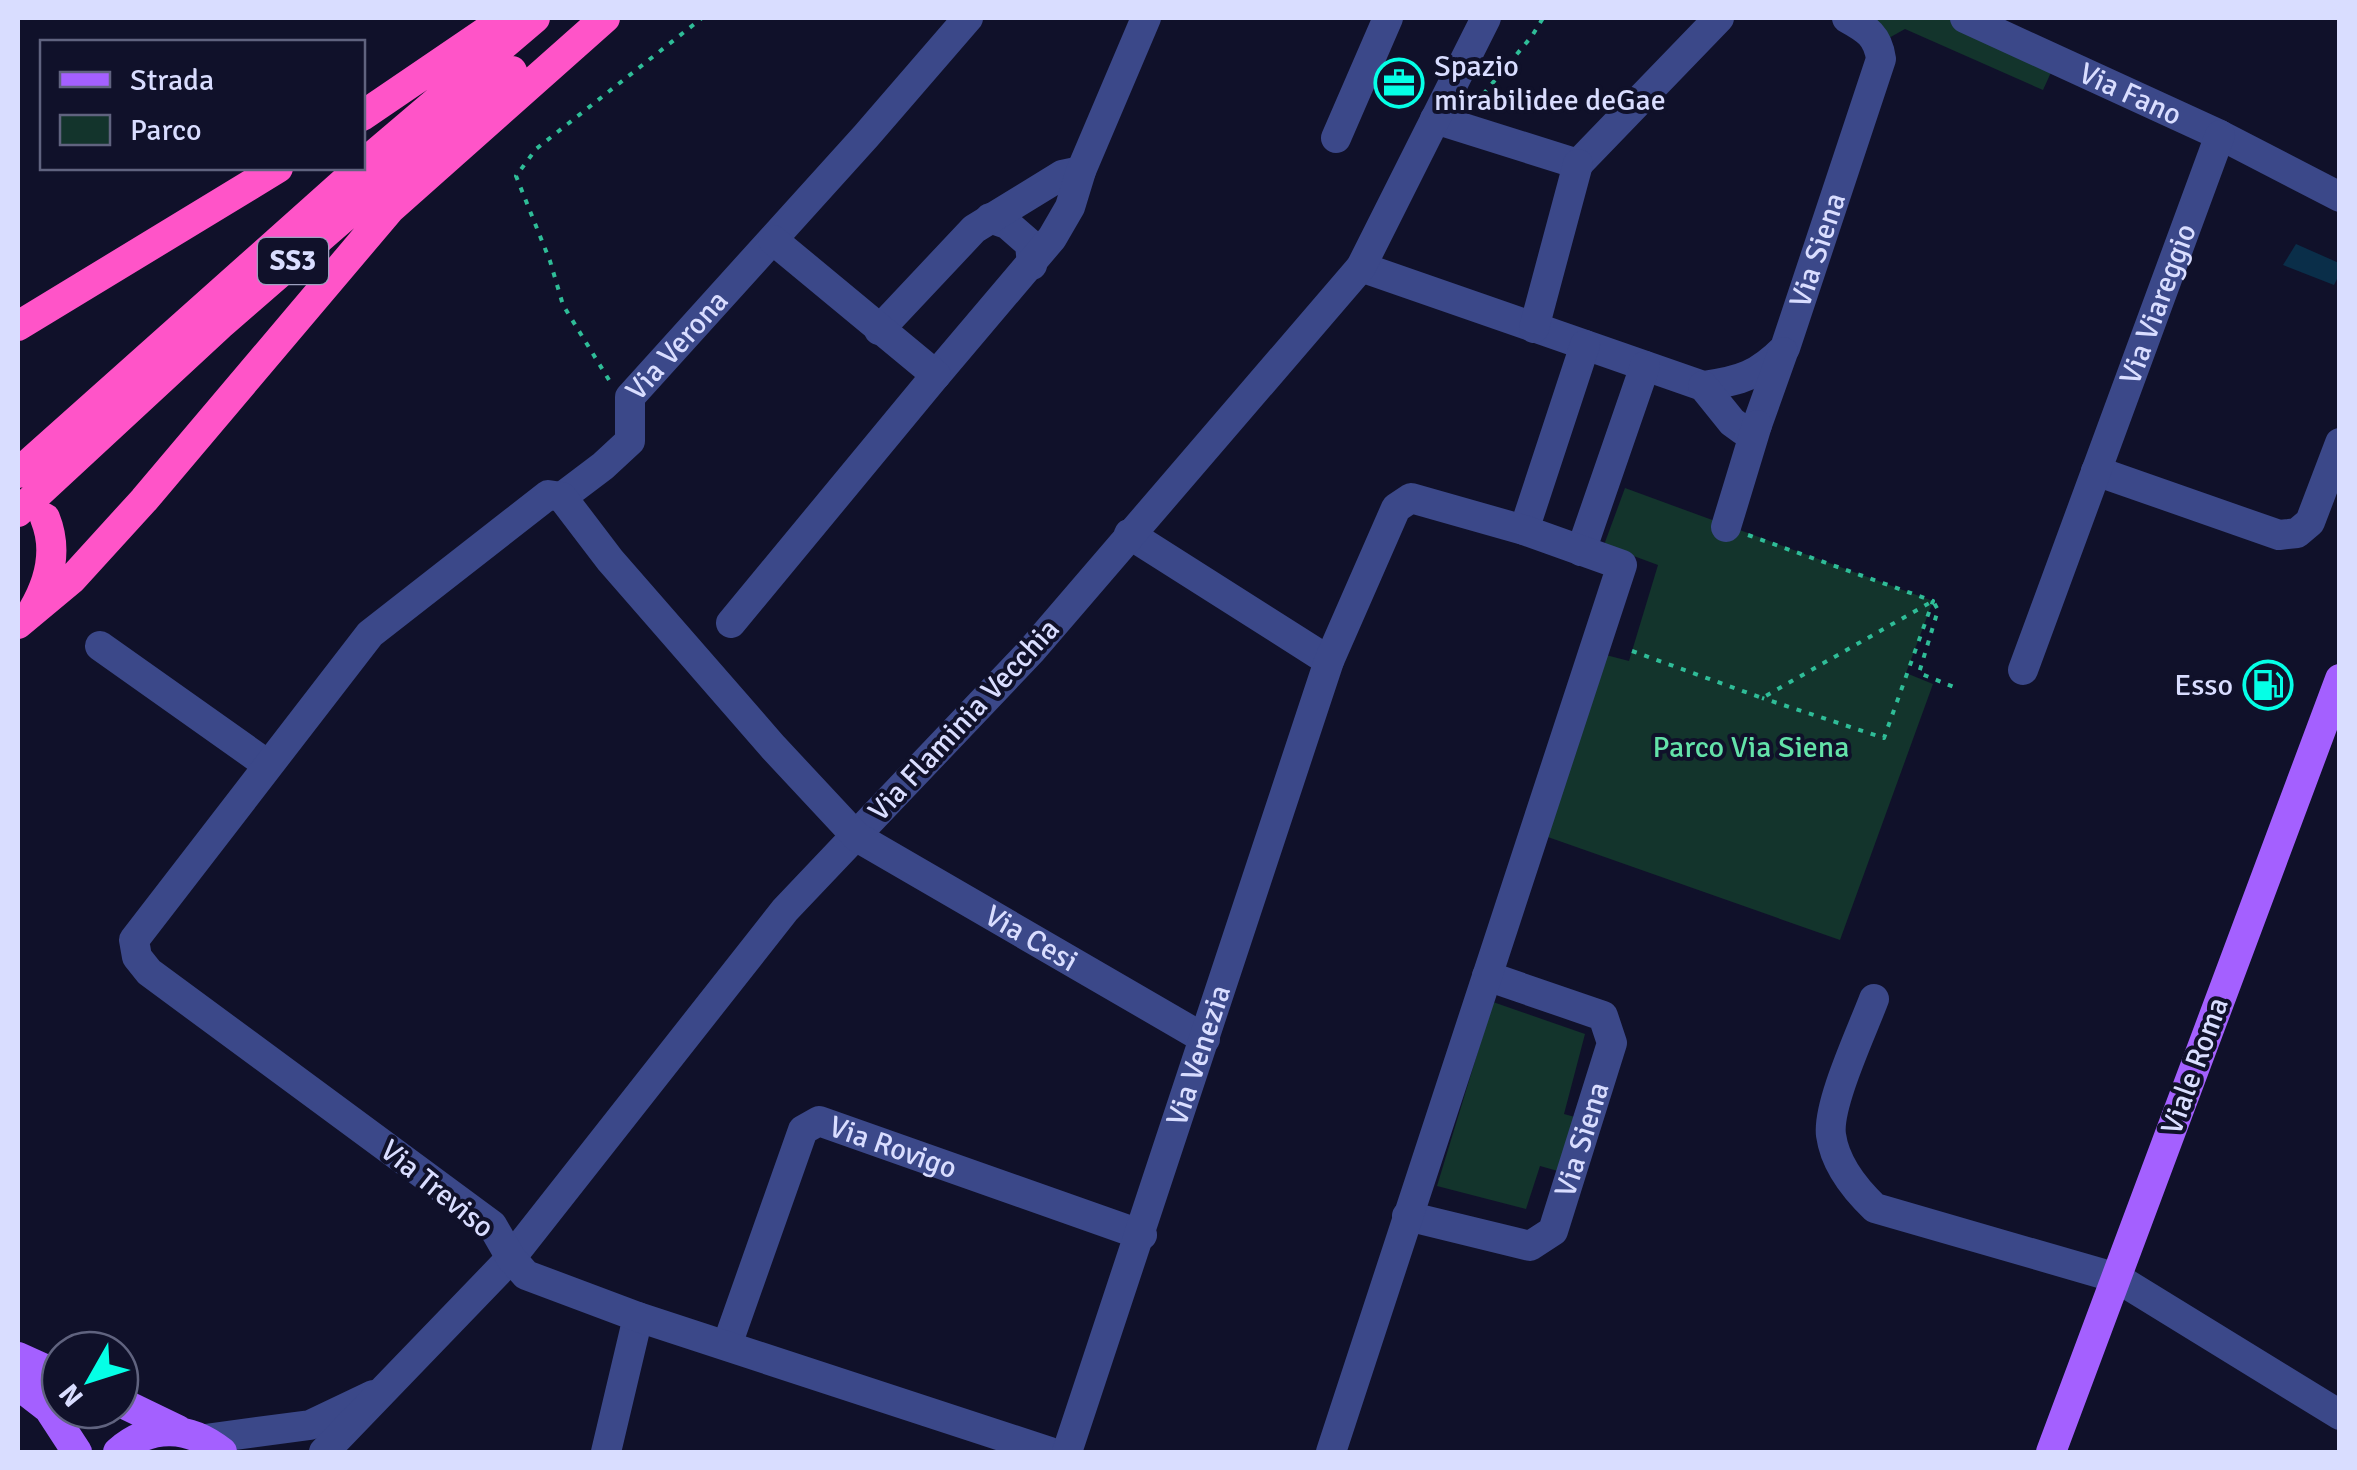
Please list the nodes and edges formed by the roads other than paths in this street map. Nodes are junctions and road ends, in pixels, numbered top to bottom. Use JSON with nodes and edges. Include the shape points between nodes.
{"nodes":[{"id":1,"x":506,"y":18,"type":"edge"},
{"id":2,"x":536,"y":18,"type":"edge"},
{"id":3,"x":574,"y":18,"type":"edge"},
{"id":4,"x":605,"y":18,"type":"edge"},
{"id":5,"x":968,"y":18,"type":"edge"},
{"id":6,"x":1146,"y":18,"type":"edge"},
{"id":7,"x":1388,"y":18,"type":"edge"},
{"id":8,"x":1486,"y":18,"type":"edge"},
{"id":9,"x":1719,"y":18,"type":"edge"},
{"id":10,"x":1847,"y":18,"type":"edge"},
{"id":11,"x":1966,"y":18,"type":"edge"},
{"id":12,"x":365,"y":114,"type":"edge"},
{"id":13,"x":1441,"y":121,"type":"junction"},
{"id":14,"x":2220,"y":135,"type":"junction"},
{"id":15,"x":1336,"y":138,"type":"dead end"},
{"id":16,"x":365,"y":163,"type":"edge"},
{"id":17,"x":1578,"y":164,"type":"junction"},
{"id":18,"x":275,"y":170,"type":"edge"},
{"id":19,"x":357,"y":170,"type":"edge"},
{"id":20,"x":1081,"y":170,"type":"junction"},
{"id":21,"x":2296,"y":174,"type":"junction"},
{"id":22,"x":2340,"y":180,"type":"edge"},
{"id":23,"x":2340,"y":197,"type":"edge"},
{"id":24,"x":990,"y":218,"type":"junction"},
{"id":25,"x":772,"y":240,"type":"junction"},
{"id":26,"x":1032,"y":265,"type":"junction"},
{"id":27,"x":1360,"y":267,"type":"junction"},
{"id":28,"x":18,"y":326,"type":"edge"},
{"id":29,"x":1534,"y":328,"type":"junction"},
{"id":30,"x":880,"y":330,"type":"junction"},
{"id":31,"x":1785,"y":348,"type":"junction"},
{"id":32,"x":1599,"y":350,"type":"junction"},
{"id":33,"x":1646,"y":366,"type":"junction"},
{"id":34,"x":936,"y":375,"type":"junction"},
{"id":35,"x":1704,"y":386,"type":"junction"},
{"id":36,"x":1757,"y":426,"type":"junction"},
{"id":37,"x":2340,"y":443,"type":"edge"},
{"id":38,"x":2096,"y":471,"type":"junction"},
{"id":39,"x":18,"y":473,"type":"edge"},
{"id":40,"x":562,"y":497,"type":"junction"},
{"id":41,"x":31,"y":515,"type":"edge"},
{"id":42,"x":1726,"y":527,"type":"road end"},
{"id":43,"x":1524,"y":530,"type":"junction"},
{"id":44,"x":1129,"y":534,"type":"junction"},
{"id":45,"x":1567,"y":546,"type":"junction"},
{"id":46,"x":25,"y":618,"type":"edge"},
{"id":47,"x":731,"y":622,"type":"dead end"},
{"id":48,"x":100,"y":646,"type":"dead end"},
{"id":49,"x":1328,"y":661,"type":"junction"},
{"id":50,"x":2023,"y":670,"type":"dead end"},
{"id":51,"x":2340,"y":680,"type":"edge"},
{"id":52,"x":268,"y":764,"type":"junction"},
{"id":53,"x":857,"y":837,"type":"junction"},
{"id":54,"x":1487,"y":976,"type":"junction"},
{"id":55,"x":1874,"y":1000,"type":"dead end"},
{"id":56,"x":1206,"y":1039,"type":"junction"},
{"id":57,"x":1406,"y":1216,"type":"junction"},
{"id":58,"x":1142,"y":1235,"type":"junction"},
{"id":59,"x":511,"y":1258,"type":"junction"},
{"id":60,"x":2117,"y":1278,"type":"junction"},
{"id":61,"x":638,"y":1317,"type":"junction"},
{"id":62,"x":727,"y":1345,"type":"junction"},
{"id":63,"x":18,"y":1384,"type":"edge"},
{"id":64,"x":389,"y":1388,"type":"junction"},
{"id":65,"x":140,"y":1411,"type":"edge"},
{"id":66,"x":2340,"y":1415,"type":"edge"},
{"id":67,"x":202,"y":1440,"type":"edge"},
{"id":68,"x":77,"y":1452,"type":"edge"},
{"id":69,"x":118,"y":1452,"type":"edge"},
{"id":70,"x":324,"y":1452,"type":"edge"},
{"id":71,"x":606,"y":1452,"type":"edge"},
{"id":72,"x":1050,"y":1452,"type":"edge"},
{"id":73,"x":1067,"y":1452,"type":"edge"},
{"id":74,"x":1331,"y":1452,"type":"edge"},
{"id":75,"x":2051,"y":1452,"type":"edge"}],
"edges":[{"from":1,"to":12,"type":"highway"},
{"from":2,"to":16,"type":"highway","number":"SS3"},
{"from":3,"to":41,"type":"highway","number":"SS3","via":[[220,325]]},
{"from":4,"to":46,"type":"highway","via":[[390,209],[144,500],[80,571]]},
{"from":5,"to":25,"type":"street","name":"Via Verona"},
{"from":6,"to":20,"type":"street"},
{"from":7,"to":15,"type":"street"},
{"from":8,"to":13,"type":"street","name":"Via Flaminia Vecchia"},
{"from":9,"to":17,"type":"street"},
{"from":10,"to":31,"type":"street","name":"Via Siena","via":[[1879,42],[1881,59]]},
{"from":11,"to":14,"type":"street","name":"Via Fano"},
{"from":13,"to":17,"type":"street"},
{"from":13,"to":27,"type":"street","name":"Via Flaminia Vecchia"},
{"from":14,"to":21,"type":"street","name":"Via Fano"},
{"from":14,"to":38,"type":"street","name":"Via Viareggio"},
{"from":17,"to":29,"type":"street"},
{"from":18,"to":28,"type":"highway"},
{"from":19,"to":39,"type":"highway","number":"SS3"},
{"from":20,"to":24,"type":"street"},
{"from":20,"to":26,"type":"street","via":[[1070,207]]},
{"from":21,"to":22,"type":"street","name":"Via Fano"},
{"from":21,"to":23,"type":"street","name":"Via Fano"},
{"from":24,"to":26,"type":"street","via":[[1030,244]]},
{"from":24,"to":30,"type":"street"},
{"from":25,"to":30,"type":"street"},
{"from":25,"to":40,"type":"street","name":"Via Verona","via":[[630,397],[630,441]]},
{"from":26,"to":34,"type":"street"},
{"from":27,"to":29,"type":"street"},
{"from":27,"to":44,"type":"street","name":"Via Flaminia Vecchia"},
{"from":29,"to":32,"type":"street"},
{"from":30,"to":34,"type":"street"},
{"from":31,"to":35,"type":"street","name":"Via Siena","via":[[1762,371]]},
{"from":31,"to":36,"type":"street"},
{"from":32,"to":33,"type":"street"},
{"from":32,"to":43,"type":"street"},
{"from":33,"to":35,"type":"street"},
{"from":33,"to":45,"type":"street"},
{"from":34,"to":47,"type":"street"},
{"from":35,"to":36,"type":"street","via":[[1732,422],[1743,430]]},
{"from":36,"to":42,"type":"street"},
{"from":37,"to":38,"type":"street","via":[[2310,522],[2279,536]]},
{"from":38,"to":50,"type":"street","name":"Via Viareggio"},
{"from":40,"to":52,"type":"street","name":"Via Treviso","via":[[548,495],[370,634]]},
{"from":40,"to":53,"type":"street"},
{"from":41,"to":46,"type":"highway","via":[[51,538],[52,560],[43,593]]},
{"from":43,"to":45,"type":"street","name":"Via Venezia"},
{"from":43,"to":49,"type":"street","name":"Via Venezia","via":[[1411,498],[1396,508]]},
{"from":44,"to":49,"type":"street"},
{"from":44,"to":53,"type":"street","name":"Via Flaminia Vecchia","via":[[1031,651]]},
{"from":45,"to":54,"type":"street","via":[[1622,565]]},
{"from":48,"to":52,"type":"street"},
{"from":49,"to":56,"type":"street","name":"Via Venezia"},
{"from":51,"to":60,"type":"main road","name":"Viale Roma"},
{"from":52,"to":59,"type":"street","name":"Via Treviso","via":[[134,940],[137,958],[492,1225]]},
{"from":53,"to":56,"type":"street","name":"Via Cesi"},
{"from":53,"to":59,"type":"street","name":"Via Flaminia Vecchia","via":[[786,910]]},
{"from":54,"to":57,"type":"street"},
{"from":54,"to":57,"type":"street","name":"Via Siena","via":[[1603,1016],[1612,1043],[1553,1231],[1530,1246]]},
{"from":55,"to":60,"type":"street","via":[[1831,1116],[1831,1138],[1857,1191],[1876,1208]]},
{"from":56,"to":58,"type":"street","name":"Via Venezia"},
{"from":57,"to":74,"type":"street"},
{"from":58,"to":62,"type":"street","name":"Via Rovigo","via":[[819,1122],[802,1130]]},
{"from":58,"to":73,"type":"street","name":"Via Venezia"},
{"from":59,"to":61,"type":"street","name":"Via Treviso","via":[[526,1275]]},
{"from":59,"to":64,"type":"street","name":"Via Flaminia Vecchia"},
{"from":60,"to":66,"type":"street"},
{"from":60,"to":75,"type":"main road","name":"Viale Roma"},
{"from":61,"to":62,"type":"street","name":"Via Treviso"},
{"from":61,"to":71,"type":"street"},
{"from":62,"to":72,"type":"street","name":"Via Treviso"},
{"from":63,"to":68,"type":"main road","via":[[49,1409]]},
{"from":64,"to":67,"type":"street","name":"Via Flaminia Vecchia","via":[[310,1425]]},
{"from":64,"to":70,"type":"street","name":"Via Flaminia Vecchia"},
{"from":65,"to":67,"type":"main road"},
{"from":67,"to":69,"type":"main road","name":"Via Flaminia Vecchia","via":[[141,1438]]}]}
